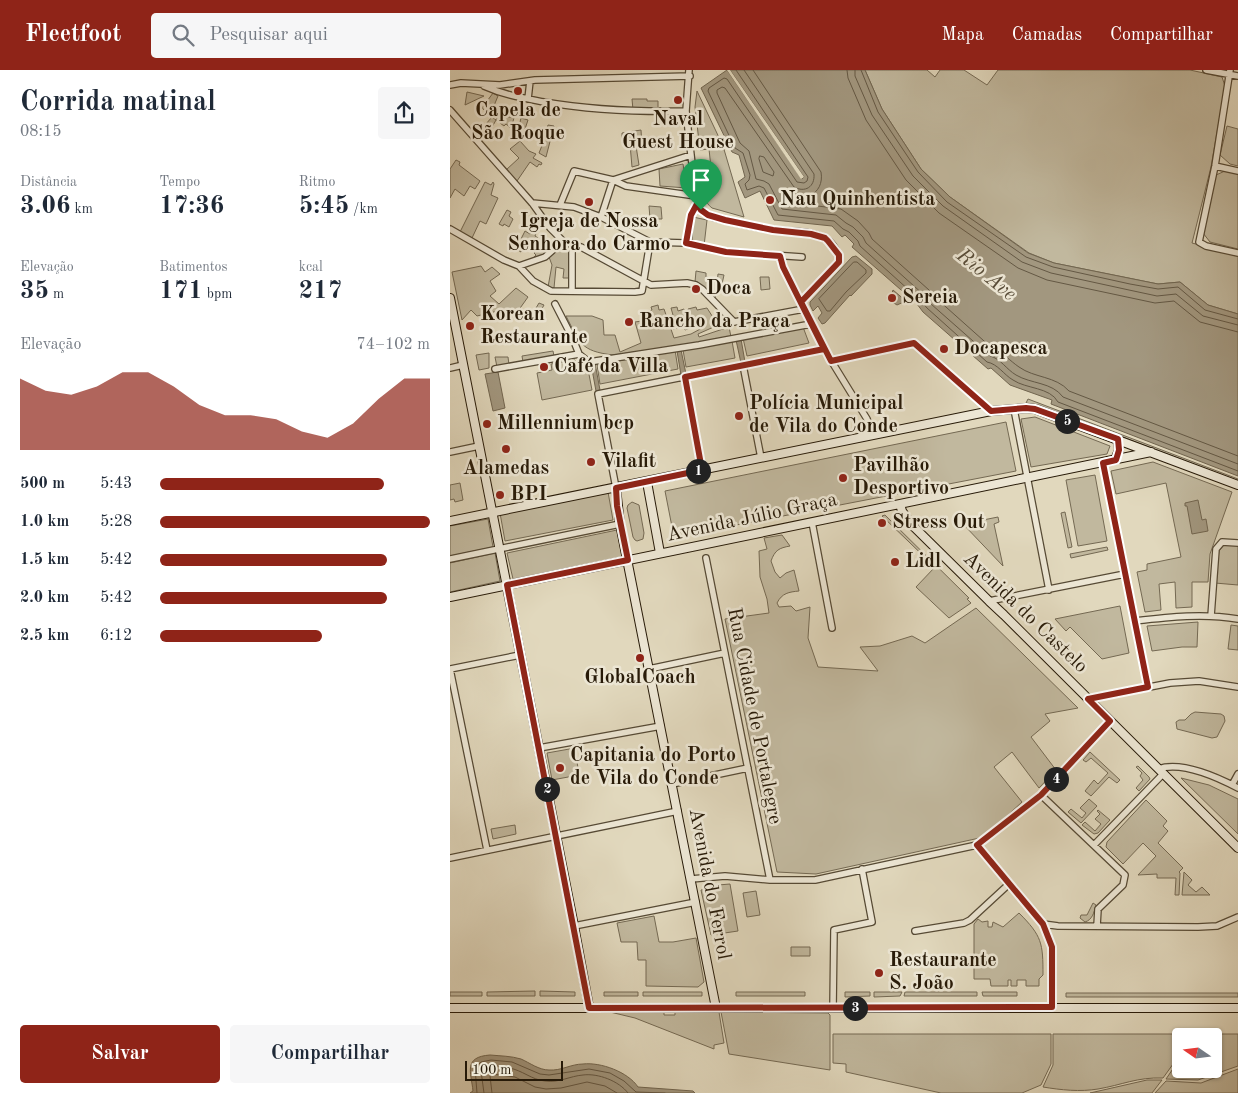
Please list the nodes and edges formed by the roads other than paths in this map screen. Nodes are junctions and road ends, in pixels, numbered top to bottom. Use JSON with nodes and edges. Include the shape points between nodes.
{"nodes":[{"id":1,"x":642,"y":70,"type":"edge"},
{"id":2,"x":1206,"y":70,"type":"edge"},
{"id":3,"x":1230,"y":72,"type":"edge"},
{"id":4,"x":690,"y":73,"type":"edge"},
{"id":5,"x":1238,"y":76,"type":"edge"},
{"id":6,"x":644,"y":77,"type":"junction"},
{"id":7,"x":530,"y":81,"type":"junction"},
{"id":8,"x":480,"y":84,"type":"junction"},
{"id":9,"x":450,"y":85,"type":"edge"},
{"id":10,"x":528,"y":99,"type":"junction"},
{"id":11,"x":450,"y":110,"type":"edge"},
{"id":12,"x":686,"y":111,"type":"junction"},
{"id":13,"x":691,"y":155,"type":"junction"},
{"id":14,"x":1215,"y":166,"type":"junction"},
{"id":15,"x":1238,"y":171,"type":"edge"},
{"id":16,"x":613,"y":180,"type":"junction"},
{"id":17,"x":696,"y":196,"type":"junction"},
{"id":18,"x":532,"y":203,"type":"junction"},
{"id":19,"x":697,"y":204,"type":"junction"},
{"id":20,"x":560,"y":205,"type":"junction"},
{"id":21,"x":601,"y":217,"type":"junction"},
{"id":22,"x":450,"y":229,"type":"edge"},
{"id":23,"x":563,"y":241,"type":"junction"},
{"id":24,"x":650,"y":242,"type":"junction"},
{"id":25,"x":686,"y":243,"type":"junction"},
{"id":26,"x":572,"y":245,"type":"junction"},
{"id":27,"x":1238,"y":253,"type":"edge"},
{"id":28,"x":780,"y":256,"type":"junction"},
{"id":29,"x":802,"y":257,"type":"dead end"},
{"id":30,"x":519,"y":266,"type":"junction"},
{"id":31,"x":644,"y":282,"type":"junction"},
{"id":32,"x":572,"y":292,"type":"junction"},
{"id":33,"x":450,"y":298,"type":"edge"},
{"id":34,"x":801,"y":302,"type":"junction"},
{"id":35,"x":555,"y":304,"type":"dead end"},
{"id":36,"x":804,"y":309,"type":"junction"},
{"id":37,"x":812,"y":324,"type":"junction"},
{"id":38,"x":824,"y":349,"type":"junction"},
{"id":39,"x":579,"y":354,"type":"junction"},
{"id":40,"x":831,"y":361,"type":"junction"},
{"id":41,"x":463,"y":365,"type":"junction"},
{"id":42,"x":742,"y":365,"type":"junction"},
{"id":43,"x":450,"y":368,"type":"edge"},
{"id":44,"x":495,"y":369,"type":"dead end"},
{"id":45,"x":685,"y":377,"type":"junction"},
{"id":46,"x":1014,"y":409,"type":"junction"},
{"id":47,"x":991,"y":411,"type":"junction"},
{"id":48,"x":872,"y":436,"type":"junction"},
{"id":49,"x":1118,"y":439,"type":"junction"},
{"id":50,"x":479,"y":446,"type":"junction"},
{"id":51,"x":450,"y":452,"type":"edge"},
{"id":52,"x":1151,"y":452,"type":"junction"},
{"id":53,"x":761,"y":458,"type":"junction"},
{"id":54,"x":1116,"y":460,"type":"junction"},
{"id":55,"x":1103,"y":463,"type":"junction"},
{"id":56,"x":702,"y":470,"type":"junction"},
{"id":57,"x":1027,"y":477,"type":"junction"},
{"id":58,"x":647,"y":482,"type":"junction"},
{"id":59,"x":1238,"y":485,"type":"edge"},
{"id":60,"x":616,"y":488,"type":"junction"},
{"id":61,"x":900,"y":504,"type":"junction"},
{"id":62,"x":493,"y":513,"type":"junction"},
{"id":63,"x":450,"y":522,"type":"edge"},
{"id":64,"x":812,"y":522,"type":"junction"},
{"id":65,"x":620,"y":524,"type":"junction"},
{"id":66,"x":1238,"y":543,"type":"edge"},
{"id":67,"x":500,"y":549,"type":"junction"},
{"id":68,"x":660,"y":554,"type":"junction"},
{"id":69,"x":706,"y":558,"type":"dead end"},
{"id":70,"x":450,"y":559,"type":"edge"},
{"id":71,"x":628,"y":560,"type":"junction"},
{"id":72,"x":1124,"y":574,"type":"junction"},
{"id":73,"x":507,"y":585,"type":"junction"},
{"id":74,"x":1049,"y":590,"type":"junction"},
{"id":75,"x":450,"y":597,"type":"edge"},
{"id":76,"x":989,"y":601,"type":"junction"},
{"id":77,"x":1211,"y":616,"type":"junction"},
{"id":78,"x":1238,"y":619,"type":"edge"},
{"id":79,"x":1134,"y":621,"type":"junction"},
{"id":80,"x":832,"y":628,"type":"dead end"},
{"id":81,"x":725,"y":653,"type":"junction"},
{"id":82,"x":520,"y":655,"type":"junction"},
{"id":83,"x":450,"y":669,"type":"edge"},
{"id":84,"x":649,"y":669,"type":"junction"},
{"id":85,"x":1148,"y":687,"type":"junction"},
{"id":86,"x":1238,"y":687,"type":"edge"},
{"id":87,"x":1088,"y":699,"type":"junction"},
{"id":88,"x":1110,"y":721,"type":"junction"},
{"id":89,"x":661,"y":726,"type":"junction"},
{"id":90,"x":539,"y":748,"type":"junction"},
{"id":91,"x":748,"y":768,"type":"junction"},
{"id":92,"x":1161,"y":771,"type":"junction"},
{"id":93,"x":1238,"y":774,"type":"edge"},
{"id":94,"x":672,"y":784,"type":"junction"},
{"id":95,"x":1235,"y":786,"type":"edge"},
{"id":96,"x":1041,"y":795,"type":"junction"},
{"id":97,"x":678,"y":811,"type":"junction"},
{"id":98,"x":556,"y":836,"type":"junction"},
{"id":99,"x":977,"y":845,"type":"junction"},
{"id":100,"x":1094,"y":845,"type":"junction"},
{"id":101,"x":1238,"y":848,"type":"edge"},
{"id":102,"x":487,"y":850,"type":"junction"},
{"id":103,"x":450,"y":858,"type":"edge"},
{"id":104,"x":862,"y":869,"type":"junction"},
{"id":105,"x":691,"y":879,"type":"junction"},
{"id":106,"x":770,"y":880,"type":"junction"},
{"id":107,"x":1009,"y":884,"type":"junction"},
{"id":108,"x":696,"y":902,"type":"junction"},
{"id":109,"x":1238,"y":917,"type":"edge"},
{"id":110,"x":1043,"y":924,"type":"junction"},
{"id":111,"x":574,"y":926,"type":"junction"},
{"id":112,"x":1058,"y":926,"type":"junction"},
{"id":113,"x":1097,"y":926,"type":"junction"},
{"id":114,"x":915,"y":931,"type":"dead end"},
{"id":115,"x":1049,"y":936,"type":"junction"},
{"id":116,"x":1052,"y":1007,"type":"junction"},
{"id":117,"x":450,"y":1008,"type":"edge"},
{"id":118,"x":589,"y":1008,"type":"junction"},
{"id":119,"x":716,"y":1008,"type":"junction"},
{"id":120,"x":833,"y":1008,"type":"junction"},
{"id":121,"x":1238,"y":1008,"type":"edge"}],
"edges":[{"from":1,"to":6,"type":"street"},
{"from":2,"to":3,"type":"street"},
{"from":3,"to":5,"type":"street"},
{"from":3,"to":14,"type":"street"},
{"from":4,"to":6,"type":"street"},
{"from":4,"to":12,"type":"street"},
{"from":6,"to":7,"type":"street"},
{"from":7,"to":8,"type":"street"},
{"from":7,"to":10,"type":"street"},
{"from":8,"to":9,"type":"street"},
{"from":8,"to":10,"type":"street","via":[[499,93]]},
{"from":10,"to":12,"type":"street","via":[[594,110]]},
{"from":11,"to":18,"type":"street"},
{"from":12,"to":13,"type":"street"},
{"from":13,"to":16,"type":"street"},
{"from":13,"to":17,"type":"street"},
{"from":14,"to":15,"type":"street"},
{"from":14,"to":27,"type":"street","via":[[1198,242]]},
{"from":16,"to":17,"type":"street","via":[[626,186]]},
{"from":16,"to":20,"type":"street","via":[[574,171]]},
{"from":16,"to":21,"type":"street"},
{"from":17,"to":19,"type":"street"},
{"from":18,"to":20,"type":"street"},
{"from":18,"to":23,"type":"street"},
{"from":19,"to":25,"type":"street","via":[[691,215]]},
{"from":19,"to":34,"type":"street","via":[[712,217],[825,238],[839,255],[839,262]]},
{"from":20,"to":21,"type":"street"},
{"from":21,"to":24,"type":"street"},
{"from":22,"to":30,"type":"street"},
{"from":23,"to":26,"type":"street"},
{"from":23,"to":30,"type":"street","via":[[545,256]]},
{"from":24,"to":25,"type":"street"},
{"from":24,"to":31,"type":"street"},
{"from":25,"to":28,"type":"street","via":[[726,252]]},
{"from":26,"to":31,"type":"street"},
{"from":26,"to":32,"type":"street"},
{"from":28,"to":29,"type":"street"},
{"from":28,"to":34,"type":"street"},
{"from":30,"to":32,"type":"street","via":[[526,276],[546,289]]},
{"from":31,"to":32,"type":"street","via":[[642,291],[635,292]]},
{"from":31,"to":36,"type":"street","via":[[652,285],[696,285],[734,322]]},
{"from":33,"to":41,"type":"street"},
{"from":34,"to":36,"type":"street"},
{"from":35,"to":39,"type":"street"},
{"from":36,"to":37,"type":"street"},
{"from":37,"to":38,"type":"street"},
{"from":37,"to":39,"type":"street","via":[[589,362]]},
{"from":38,"to":40,"type":"street"},
{"from":38,"to":42,"type":"street"},
{"from":39,"to":44,"type":"street"},
{"from":40,"to":47,"type":"street","via":[[914,343]]},
{"from":40,"to":48,"type":"street","via":[[867,419]]},
{"from":41,"to":43,"type":"street"},
{"from":41,"to":50,"type":"street"},
{"from":42,"to":45,"type":"street"},
{"from":42,"to":53,"type":"street"},
{"from":45,"to":56,"type":"street"},
{"from":45,"to":60,"type":"street","via":[[598,394]]},
{"from":46,"to":47,"type":"street"},
{"from":46,"to":49,"type":"street","via":[[1035,409]]},
{"from":46,"to":57,"type":"street"},
{"from":47,"to":48,"type":"street"},
{"from":48,"to":53,"type":"street"},
{"from":49,"to":52,"type":"street"},
{"from":49,"to":54,"type":"street"},
{"from":50,"to":51,"type":"street"},
{"from":50,"to":62,"type":"street"},
{"from":52,"to":54,"type":"street","name":"Avenida Júlio Graça"},
{"from":52,"to":59,"type":"street"},
{"from":53,"to":56,"type":"street"},
{"from":54,"to":55,"type":"street","name":"Avenida Júlio Graça"},
{"from":55,"to":57,"type":"street","name":"Avenida Júlio Graça"},
{"from":55,"to":72,"type":"street"},
{"from":56,"to":58,"type":"street"},
{"from":57,"to":61,"type":"street","name":"Avenida Júlio Graça"},
{"from":57,"to":74,"type":"street"},
{"from":58,"to":60,"type":"street"},
{"from":58,"to":68,"type":"street","name":"Avenida Júlio Graça"},
{"from":60,"to":62,"type":"street"},
{"from":60,"to":65,"type":"street"},
{"from":61,"to":64,"type":"street","name":"Avenida Júlio Graça"},
{"from":61,"to":76,"type":"street","name":"Avenida do Castelo","via":[[911,524]]},
{"from":62,"to":63,"type":"street"},
{"from":62,"to":67,"type":"street"},
{"from":64,"to":68,"type":"street","name":"Avenida Júlio Graça"},
{"from":64,"to":80,"type":"street"},
{"from":65,"to":67,"type":"street"},
{"from":65,"to":71,"type":"street"},
{"from":66,"to":77,"type":"street","via":[[1222,542],[1216,549]]},
{"from":67,"to":70,"type":"street"},
{"from":67,"to":73,"type":"street"},
{"from":68,"to":71,"type":"street","name":"Avenida Júlio Graça"},
{"from":69,"to":81,"type":"street","name":"Rua Cidade de Portalegre"},
{"from":71,"to":73,"type":"street","name":"Avenida Júlio Graça"},
{"from":71,"to":84,"type":"street","name":"Avenida do Ferrol"},
{"from":72,"to":74,"type":"street"},
{"from":72,"to":79,"type":"street"},
{"from":73,"to":75,"type":"street","name":"Avenida Júlio Graça"},
{"from":73,"to":82,"type":"street"},
{"from":74,"to":76,"type":"street"},
{"from":76,"to":87,"type":"street","name":"Avenida do Castelo"},
{"from":77,"to":78,"type":"street"},
{"from":77,"to":79,"type":"street"},
{"from":79,"to":85,"type":"street"},
{"from":81,"to":84,"type":"street"},
{"from":81,"to":91,"type":"street","name":"Rua Cidade de Portalegre"},
{"from":82,"to":83,"type":"street"},
{"from":82,"to":90,"type":"street"},
{"from":83,"to":102,"type":"street"},
{"from":84,"to":89,"type":"street","name":"Avenida do Ferrol"},
{"from":85,"to":86,"type":"street","via":[[1199,681]]},
{"from":85,"to":87,"type":"street"},
{"from":87,"to":88,"type":"street","name":"Avenida do Castelo"},
{"from":88,"to":92,"type":"street","name":"Avenida do Castelo"},
{"from":88,"to":96,"type":"street"},
{"from":89,"to":90,"type":"street"},
{"from":89,"to":94,"type":"street","name":"Avenida do Ferrol"},
{"from":90,"to":98,"type":"street"},
{"from":91,"to":94,"type":"street"},
{"from":91,"to":106,"type":"street","name":"Rua Cidade de Portalegre"},
{"from":92,"to":95,"type":"street","via":[[1175,766]]},
{"from":92,"to":100,"type":"street"},
{"from":92,"to":101,"type":"street","name":"Avenida do Castelo"},
{"from":93,"to":95,"type":"street"},
{"from":94,"to":97,"type":"street","name":"Avenida do Ferrol"},
{"from":96,"to":99,"type":"street"},
{"from":96,"to":100,"type":"street"},
{"from":97,"to":98,"type":"street"},
{"from":97,"to":105,"type":"street","name":"Avenida do Ferrol"},
{"from":98,"to":102,"type":"street"},
{"from":98,"to":111,"type":"street"},
{"from":99,"to":104,"type":"street"},
{"from":99,"to":107,"type":"street"},
{"from":100,"to":113,"type":"street","via":[[1125,875],[1123,885],[1098,908]]},
{"from":102,"to":103,"type":"street"},
{"from":104,"to":106,"type":"street","via":[[815,880]]},
{"from":104,"to":120,"type":"street","via":[[872,922],[834,930]]},
{"from":105,"to":106,"type":"street","via":[[725,876]]},
{"from":105,"to":108,"type":"street","name":"Avenida do Ferrol"},
{"from":107,"to":110,"type":"street"},
{"from":107,"to":114,"type":"street","via":[[964,923]]},
{"from":108,"to":111,"type":"street"},
{"from":108,"to":119,"type":"street","name":"Avenida do Ferrol"},
{"from":109,"to":113,"type":"street","via":[[1217,926]]},
{"from":110,"to":112,"type":"street"},
{"from":110,"to":115,"type":"street"},
{"from":111,"to":118,"type":"street"},
{"from":112,"to":113,"type":"street"},
{"from":112,"to":115,"type":"street"},
{"from":115,"to":116,"type":"street","via":[[1052,947]]},
{"from":116,"to":120,"type":"street"},
{"from":116,"to":121,"type":"street"},
{"from":117,"to":118,"type":"street"},
{"from":118,"to":119,"type":"street"},
{"from":119,"to":120,"type":"street"}]}
